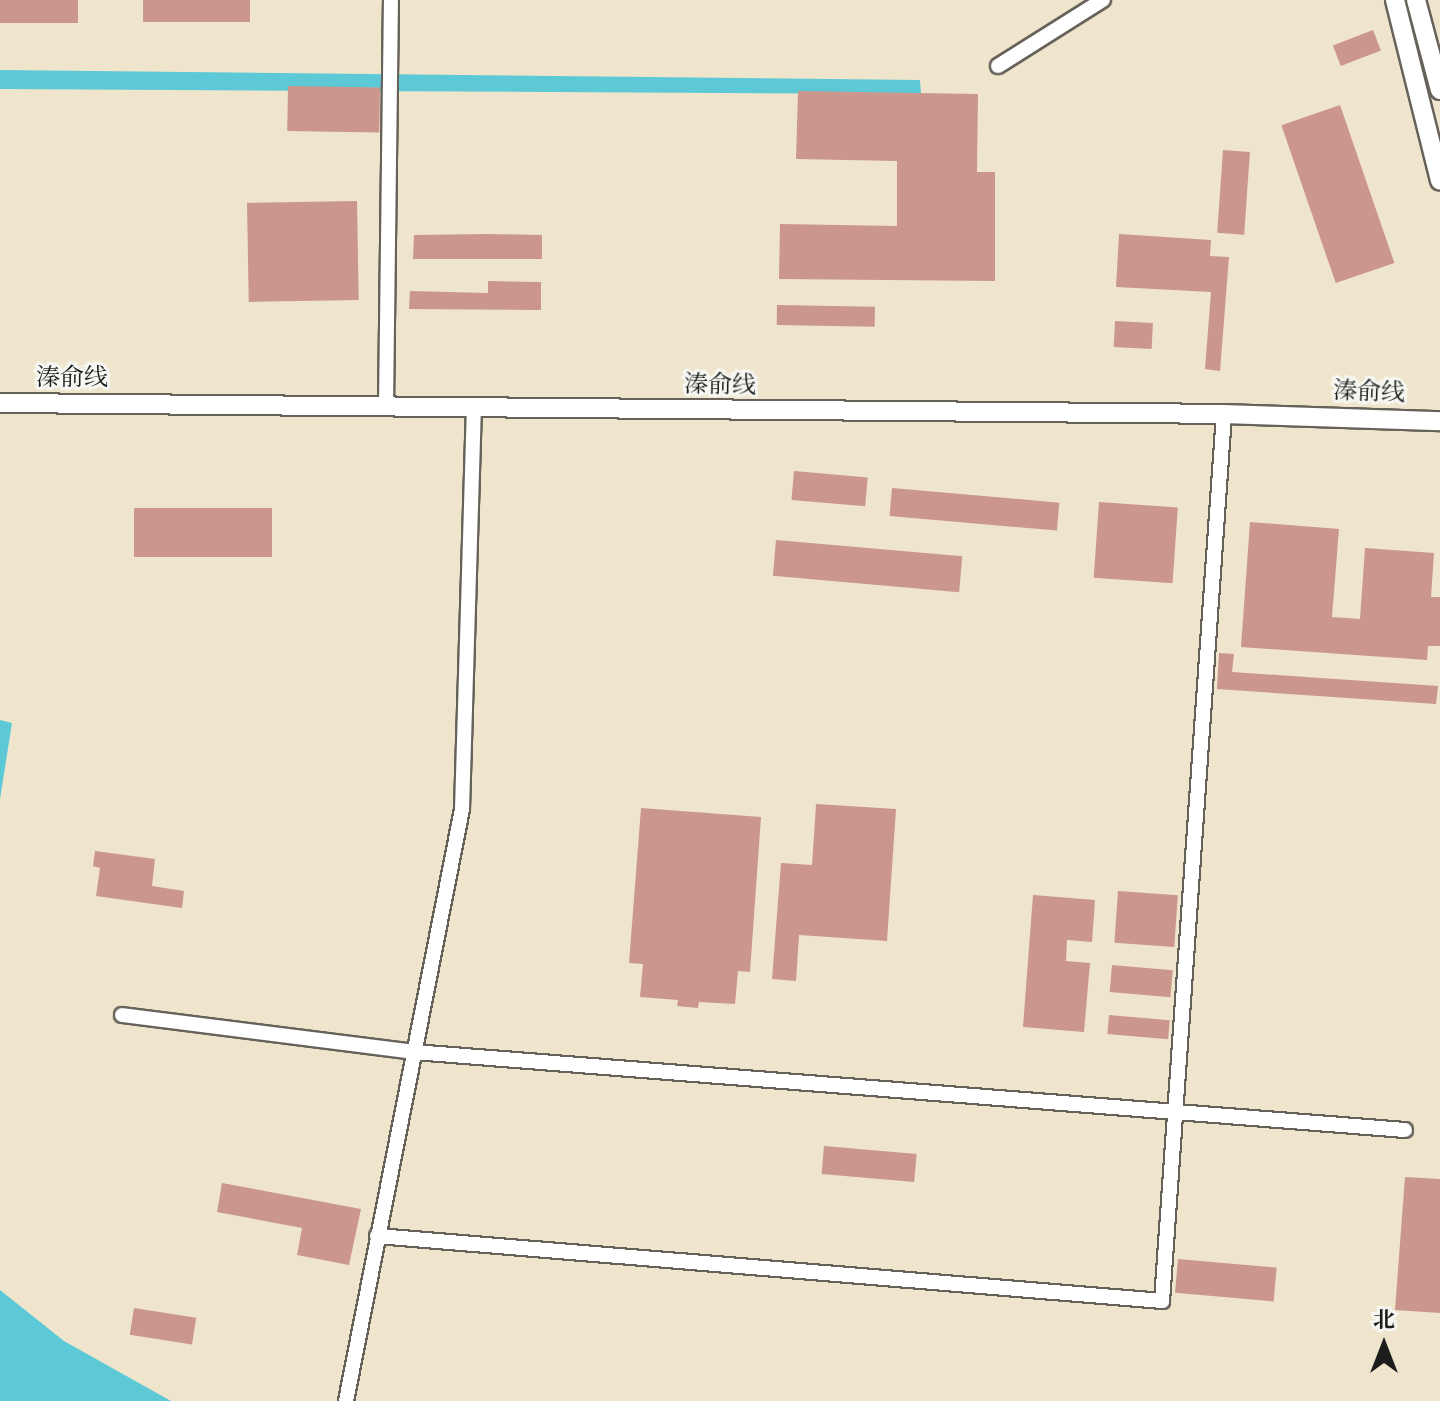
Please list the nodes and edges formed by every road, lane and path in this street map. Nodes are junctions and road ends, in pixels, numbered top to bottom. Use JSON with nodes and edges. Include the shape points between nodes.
{"nodes":[{"id":1,"x":391,"y":0,"type":"edge"},
{"id":2,"x":1103,"y":0,"type":"edge"},
{"id":3,"x":1395,"y":0,"type":"edge"},
{"id":4,"x":1416,"y":0,"type":"edge"},
{"id":5,"x":998,"y":66,"type":"dead end"},
{"id":6,"x":1440,"y":90,"type":"edge"},
{"id":7,"x":1440,"y":180,"type":"edge"},
{"id":8,"x":0,"y":403,"type":"edge"},
{"id":9,"x":386,"y":406,"type":"junction"},
{"id":10,"x":474,"y":408,"type":"junction"},
{"id":11,"x":1224,"y":414,"type":"junction"},
{"id":12,"x":1440,"y":421,"type":"edge"},
{"id":13,"x":122,"y":1015,"type":"dead end"},
{"id":14,"x":414,"y":1052,"type":"junction"},
{"id":15,"x":1176,"y":1111,"type":"junction"},
{"id":16,"x":1405,"y":1130,"type":"dead end"},
{"id":17,"x":377,"y":1236,"type":"junction"},
{"id":18,"x":346,"y":1401,"type":"edge"}],
"edges":[{"from":1,"to":9,"type":"street"},
{"from":2,"to":5,"type":"street"},
{"from":3,"to":7,"type":"main road"},
{"from":4,"to":6,"type":"main road"},
{"from":8,"to":9,"type":"main road","name":"溱俞线"},
{"from":9,"to":10,"type":"main road","name":"溱俞线"},
{"from":10,"to":11,"type":"main road","name":"溱俞线"},
{"from":10,"to":14,"type":"street","via":[[462,809]]},
{"from":11,"to":12,"type":"main road","name":"溱俞线"},
{"from":11,"to":15,"type":"street"},
{"from":13,"to":14,"type":"street"},
{"from":14,"to":15,"type":"street"},
{"from":14,"to":17,"type":"street"},
{"from":15,"to":16,"type":"street"},
{"from":15,"to":17,"type":"street","via":[[1162,1301]]},
{"from":17,"to":18,"type":"street"}]}
